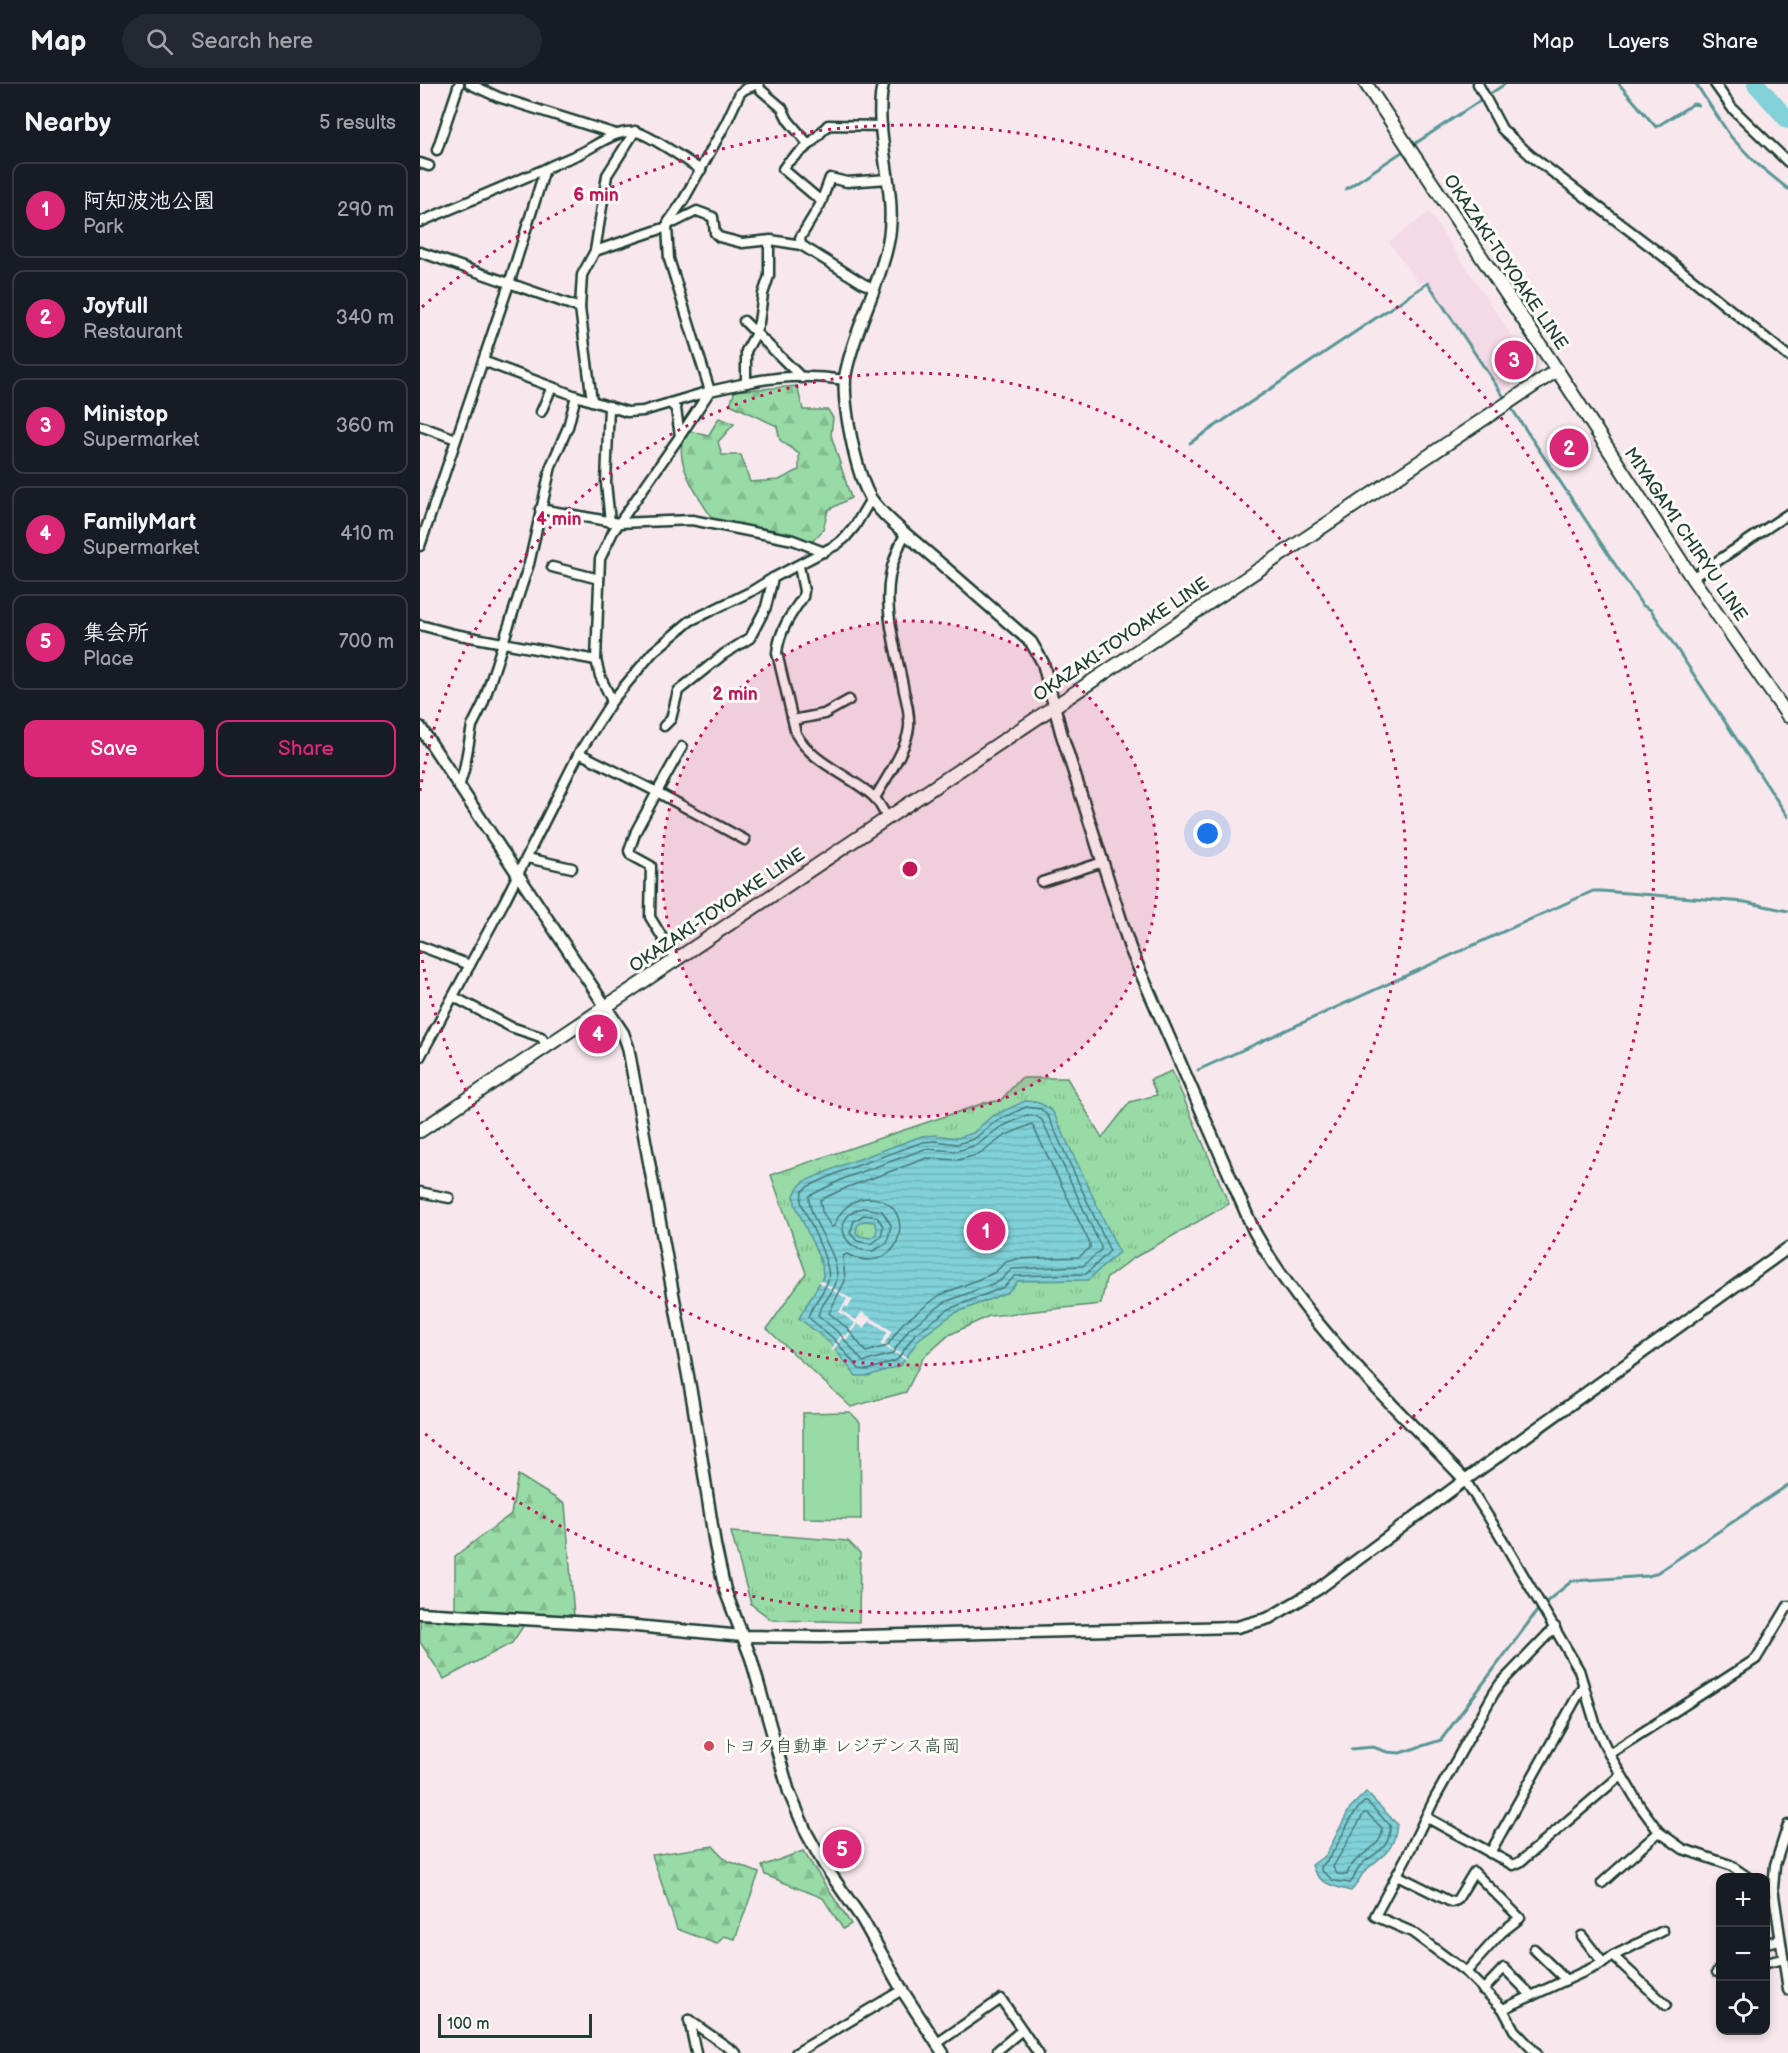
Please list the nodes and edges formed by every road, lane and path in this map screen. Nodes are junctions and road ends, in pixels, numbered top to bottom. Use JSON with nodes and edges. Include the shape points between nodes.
{"nodes":[{"id":1,"x":459,"y":84,"type":"edge"},
{"id":2,"x":470,"y":84,"type":"edge"},
{"id":3,"x":758,"y":84,"type":"edge"},
{"id":4,"x":882,"y":84,"type":"edge"},
{"id":5,"x":1365,"y":84,"type":"edge"},
{"id":6,"x":1478,"y":84,"type":"edge"},
{"id":7,"x":1714,"y":84,"type":"edge"},
{"id":8,"x":882,"y":126,"type":"junction"},
{"id":9,"x":635,"y":132,"type":"junction"},
{"id":10,"x":616,"y":134,"type":"junction"},
{"id":11,"x":809,"y":145,"type":"junction"},
{"id":12,"x":437,"y":150,"type":"dead end"},
{"id":13,"x":1788,"y":162,"type":"edge"},
{"id":14,"x":545,"y":169,"type":"junction"},
{"id":15,"x":701,"y":170,"type":"junction"},
{"id":16,"x":888,"y":179,"type":"junction"},
{"id":17,"x":821,"y":201,"type":"junction"},
{"id":18,"x":420,"y":222,"type":"edge"},
{"id":19,"x":668,"y":225,"type":"junction"},
{"id":20,"x":769,"y":240,"type":"junction"},
{"id":21,"x":801,"y":245,"type":"junction"},
{"id":22,"x":595,"y":251,"type":"junction"},
{"id":23,"x":420,"y":252,"type":"edge"},
{"id":24,"x":509,"y":284,"type":"junction"},
{"id":25,"x":874,"y":288,"type":"junction"},
{"id":26,"x":580,"y":308,"type":"junction"},
{"id":27,"x":744,"y":321,"type":"dead end"},
{"id":28,"x":756,"y":332,"type":"junction"},
{"id":29,"x":1788,"y":356,"type":"edge"},
{"id":30,"x":483,"y":361,"type":"junction"},
{"id":31,"x":1557,"y":370,"type":"junction"},
{"id":32,"x":802,"y":378,"type":"junction"},
{"id":33,"x":845,"y":380,"type":"junction"},
{"id":34,"x":746,"y":382,"type":"junction"},
{"id":35,"x":552,"y":387,"type":"junction"},
{"id":36,"x":710,"y":391,"type":"junction"},
{"id":37,"x":576,"y":396,"type":"junction"},
{"id":38,"x":592,"y":400,"type":"junction"},
{"id":39,"x":670,"y":403,"type":"junction"},
{"id":40,"x":609,"y":406,"type":"junction"},
{"id":41,"x":541,"y":412,"type":"dead end"},
{"id":42,"x":420,"y":426,"type":"edge"},
{"id":43,"x":680,"y":435,"type":"junction"},
{"id":44,"x":456,"y":439,"type":"junction"},
{"id":45,"x":871,"y":499,"type":"junction"},
{"id":46,"x":540,"y":509,"type":"junction"},
{"id":47,"x":1788,"y":514,"type":"edge"},
{"id":48,"x":615,"y":523,"type":"junction"},
{"id":49,"x":906,"y":534,"type":"junction"},
{"id":50,"x":420,"y":546,"type":"edge"},
{"id":51,"x":824,"y":552,"type":"junction"},
{"id":52,"x":798,"y":566,"type":"junction"},
{"id":53,"x":552,"y":567,"type":"dead end"},
{"id":54,"x":773,"y":578,"type":"junction"},
{"id":55,"x":1692,"y":578,"type":"junction"},
{"id":56,"x":600,"y":579,"type":"junction"},
{"id":57,"x":420,"y":625,"type":"edge"},
{"id":58,"x":502,"y":642,"type":"junction"},
{"id":59,"x":596,"y":660,"type":"junction"},
{"id":60,"x":849,"y":700,"type":"dead end"},
{"id":61,"x":612,"y":701,"type":"junction"},
{"id":62,"x":1054,"y":705,"type":"junction"},
{"id":63,"x":1788,"y":716,"type":"edge"},
{"id":64,"x":793,"y":720,"type":"junction"},
{"id":65,"x":664,"y":726,"type":"dead end"},
{"id":66,"x":420,"y":727,"type":"edge"},
{"id":67,"x":682,"y":747,"type":"dead end"},
{"id":68,"x":579,"y":753,"type":"junction"},
{"id":69,"x":459,"y":787,"type":"junction"},
{"id":70,"x":657,"y":792,"type":"junction"},
{"id":71,"x":875,"y":798,"type":"junction"},
{"id":72,"x":887,"y":817,"type":"junction"},
{"id":73,"x":745,"y":840,"type":"dead end"},
{"id":74,"x":527,"y":858,"type":"junction"},
{"id":75,"x":1103,"y":862,"type":"junction"},
{"id":76,"x":572,"y":868,"type":"dead end"},
{"id":77,"x":518,"y":875,"type":"junction"},
{"id":78,"x":1042,"y":882,"type":"dead end"},
{"id":79,"x":420,"y":946,"type":"edge"},
{"id":80,"x":676,"y":960,"type":"junction"},
{"id":81,"x":470,"y":965,"type":"junction"},
{"id":82,"x":454,"y":997,"type":"junction"},
{"id":83,"x":606,"y":1006,"type":"junction"},
{"id":84,"x":548,"y":1046,"type":"junction"},
{"id":85,"x":420,"y":1057,"type":"edge"},
{"id":86,"x":420,"y":1131,"type":"edge"},
{"id":87,"x":420,"y":1192,"type":"edge"},
{"id":88,"x":449,"y":1198,"type":"dead end"},
{"id":89,"x":1788,"y":1248,"type":"edge"},
{"id":90,"x":1465,"y":1480,"type":"junction"},
{"id":91,"x":1788,"y":1606,"type":"edge"},
{"id":92,"x":420,"y":1613,"type":"edge"},
{"id":93,"x":1555,"y":1627,"type":"junction"},
{"id":94,"x":742,"y":1636,"type":"junction"},
{"id":95,"x":1583,"y":1686,"type":"junction"},
{"id":96,"x":1609,"y":1754,"type":"junction"},
{"id":97,"x":1621,"y":1775,"type":"junction"},
{"id":98,"x":1426,"y":1817,"type":"junction"},
{"id":99,"x":1788,"y":1825,"type":"edge"},
{"id":100,"x":1659,"y":1833,"type":"junction"},
{"id":101,"x":1490,"y":1853,"type":"junction"},
{"id":102,"x":1742,"y":1873,"type":"edge"},
{"id":103,"x":1396,"y":1875,"type":"junction"},
{"id":104,"x":1602,"y":1883,"type":"dead end"},
{"id":105,"x":1770,"y":1883,"type":"edge"},
{"id":106,"x":1770,"y":1892,"type":"edge"},
{"id":107,"x":1663,"y":1931,"type":"dead end"},
{"id":108,"x":1582,"y":1936,"type":"dead end"},
{"id":109,"x":1779,"y":1941,"type":"junction"},
{"id":110,"x":1770,"y":1942,"type":"edge"},
{"id":111,"x":1534,"y":1949,"type":"dead end"},
{"id":112,"x":1613,"y":1956,"type":"junction"},
{"id":113,"x":1783,"y":1959,"type":"junction"},
{"id":114,"x":1770,"y":1962,"type":"edge"},
{"id":115,"x":1604,"y":1963,"type":"junction"},
{"id":116,"x":1466,"y":1972,"type":"junction"},
{"id":117,"x":1566,"y":1980,"type":"junction"},
{"id":118,"x":903,"y":1990,"type":"junction"},
{"id":119,"x":1483,"y":1990,"type":"junction"},
{"id":120,"x":1788,"y":1990,"type":"edge"},
{"id":121,"x":1532,"y":1996,"type":"junction"},
{"id":122,"x":1666,"y":2005,"type":"dead end"},
{"id":123,"x":1503,"y":2009,"type":"junction"},
{"id":124,"x":1022,"y":2030,"type":"junction"},
{"id":125,"x":940,"y":2049,"type":"edge"},
{"id":126,"x":998,"y":2050,"type":"dead end"},
{"id":127,"x":696,"y":2053,"type":"edge"},
{"id":128,"x":736,"y":2053,"type":"edge"},
{"id":129,"x":796,"y":2053,"type":"edge"},
{"id":130,"x":1038,"y":2053,"type":"edge"},
{"id":131,"x":1536,"y":2053,"type":"edge"}],
"edges":[{"from":1,"to":12,"type":"street"},
{"from":2,"to":10,"type":"street","via":[[498,97]]},
{"from":3,"to":11,"type":"street","via":[[782,108]]},
{"from":3,"to":15,"type":"street","via":[[740,93]]},
{"from":4,"to":8,"type":"street"},
{"from":5,"to":31,"type":"main road","name":"OKAZAKI-TOYOAKE LINE"},
{"from":6,"to":29,"type":"street","via":[[1502,129],[1530,155]]},
{"from":7,"to":13,"type":"street","via":[[1732,108]]},
{"from":8,"to":11,"type":"street","via":[[832,124]]},
{"from":8,"to":16,"type":"street"},
{"from":9,"to":10,"type":"street"},
{"from":9,"to":15,"type":"street"},
{"from":9,"to":22,"type":"street","via":[[607,176]]},
{"from":10,"to":14,"type":"street"},
{"from":11,"to":17,"type":"street","via":[[783,169]]},
{"from":14,"to":18,"type":"street"},
{"from":14,"to":24,"type":"street"},
{"from":15,"to":19,"type":"street"},
{"from":16,"to":17,"type":"street","via":[[847,182],[830,178]]},
{"from":16,"to":25,"type":"street","via":[[889,242]]},
{"from":17,"to":21,"type":"street","via":[[802,234]]},
{"from":19,"to":20,"type":"street","via":[[697,212],[713,217],[719,237],[742,243]]},
{"from":19,"to":22,"type":"street"},
{"from":19,"to":36,"type":"street","via":[[669,259]]},
{"from":20,"to":21,"type":"street"},
{"from":20,"to":28,"type":"street","via":[[769,276]]},
{"from":21,"to":25,"type":"street"},
{"from":22,"to":26,"type":"street","via":[[582,275]]},
{"from":23,"to":24,"type":"street"},
{"from":24,"to":26,"type":"street"},
{"from":24,"to":30,"type":"street"},
{"from":25,"to":33,"type":"street"},
{"from":26,"to":38,"type":"street"},
{"from":27,"to":28,"type":"street"},
{"from":28,"to":32,"type":"street"},
{"from":28,"to":34,"type":"street","via":[[746,351]]},
{"from":30,"to":35,"type":"street"},
{"from":30,"to":44,"type":"street"},
{"from":31,"to":55,"type":"main road","name":"MIYAGAMI CHIRYU LINE"},
{"from":31,"to":62,"type":"main road","name":"OKAZAKI-TOYOAKE LINE"},
{"from":32,"to":33,"type":"street"},
{"from":32,"to":34,"type":"street"},
{"from":33,"to":45,"type":"street","via":[[848,422]]},
{"from":34,"to":36,"type":"street"},
{"from":35,"to":37,"type":"street"},
{"from":35,"to":41,"type":"street"},
{"from":36,"to":39,"type":"street"},
{"from":36,"to":43,"type":"street"},
{"from":37,"to":38,"type":"street"},
{"from":37,"to":46,"type":"street"},
{"from":38,"to":40,"type":"street"},
{"from":39,"to":40,"type":"street","via":[[627,412]]},
{"from":39,"to":43,"type":"street","via":[[676,409]]},
{"from":40,"to":48,"type":"street","via":[[606,483]]},
{"from":42,"to":44,"type":"street"},
{"from":43,"to":48,"type":"street"},
{"from":44,"to":50,"type":"street"},
{"from":45,"to":49,"type":"street"},
{"from":45,"to":51,"type":"street","via":[[845,538]]},
{"from":46,"to":48,"type":"street"},
{"from":46,"to":58,"type":"street","via":[[529,564]]},
{"from":47,"to":55,"type":"street"},
{"from":48,"to":51,"type":"street","via":[[692,520],[792,540]]},
{"from":48,"to":56,"type":"street","via":[[600,559]]},
{"from":49,"to":62,"type":"street","via":[[1031,642],[1043,663]]},
{"from":49,"to":71,"type":"street","via":[[888,580],[889,615],[909,726],[904,745]]},
{"from":51,"to":52,"type":"street"},
{"from":52,"to":54,"type":"street"},
{"from":52,"to":64,"type":"street","via":[[803,597],[784,628],[777,653]]},
{"from":53,"to":56,"type":"street"},
{"from":54,"to":61,"type":"street","via":[[690,621],[653,652]]},
{"from":54,"to":65,"type":"street","via":[[766,607],[750,638],[678,691],[671,719]]},
{"from":55,"to":63,"type":"main road","name":"MIYAGAMI CHIRYU LINE"},
{"from":56,"to":59,"type":"street"},
{"from":57,"to":58,"type":"street"},
{"from":58,"to":59,"type":"street"},
{"from":58,"to":69,"type":"street","via":[[472,726]]},
{"from":59,"to":61,"type":"street"},
{"from":60,"to":64,"type":"street","via":[[824,714]]},
{"from":61,"to":68,"type":"street"},
{"from":62,"to":72,"type":"main road","name":"OKAZAKI-TOYOAKE LINE"},
{"from":62,"to":75,"type":"street"},
{"from":64,"to":71,"type":"street","via":[[800,740],[828,766]]},
{"from":66,"to":69,"type":"street"},
{"from":67,"to":70,"type":"street"},
{"from":68,"to":70,"type":"street"},
{"from":68,"to":74,"type":"street"},
{"from":69,"to":77,"type":"street"},
{"from":70,"to":73,"type":"street"},
{"from":70,"to":80,"type":"street","via":[[629,851],[651,866],[650,917]]},
{"from":71,"to":72,"type":"street"},
{"from":72,"to":80,"type":"main road","name":"OKAZAKI-TOYOAKE LINE"},
{"from":74,"to":76,"type":"street"},
{"from":74,"to":77,"type":"street"},
{"from":75,"to":78,"type":"street"},
{"from":75,"to":90,"type":"street","via":[[1130,948],[1270,1261],[1305,1309],[1353,1363]]},
{"from":77,"to":81,"type":"street"},
{"from":77,"to":83,"type":"street"},
{"from":79,"to":81,"type":"street"},
{"from":80,"to":83,"type":"main road","name":"OKAZAKI-TOYOAKE LINE"},
{"from":81,"to":82,"type":"street"},
{"from":82,"to":84,"type":"street","via":[[511,1027],[541,1037]]},
{"from":82,"to":85,"type":"street"},
{"from":83,"to":84,"type":"main road","name":"OKAZAKI-TOYOAKE LINE"},
{"from":83,"to":94,"type":"street","via":[[628,1047],[715,1545],[725,1590]]},
{"from":84,"to":86,"type":"main road","name":"OKAZAKI-TOYOAKE LINE"},
{"from":87,"to":88,"type":"street"},
{"from":89,"to":90,"type":"street"},
{"from":90,"to":93,"type":"street"},
{"from":90,"to":94,"type":"street","via":[[1318,1589],[1269,1618],[1237,1627]]},
{"from":91,"to":96,"type":"street","via":[[1756,1659]]},
{"from":92,"to":94,"type":"street"},
{"from":93,"to":95,"type":"street","via":[[1579,1670]]},
{"from":93,"to":98,"type":"street","via":[[1500,1684]]},
{"from":94,"to":118,"type":"street","via":[[789,1792],[807,1834]]},
{"from":95,"to":96,"type":"street"},
{"from":95,"to":101,"type":"street"},
{"from":96,"to":97,"type":"street"},
{"from":97,"to":100,"type":"street"},
{"from":97,"to":101,"type":"street","via":[[1520,1862],[1513,1865]]},
{"from":98,"to":101,"type":"street"},
{"from":98,"to":103,"type":"street"},
{"from":99,"to":105,"type":"street"},
{"from":100,"to":102,"type":"street","via":[[1683,1848],[1730,1864]]},
{"from":100,"to":104,"type":"street"},
{"from":103,"to":116,"type":"street","via":[[1375,1916],[1412,1932]]},
{"from":103,"to":116,"type":"street","via":[[1450,1902],[1457,1900],[1474,1872],[1520,1918]]},
{"from":106,"to":109,"type":"street"},
{"from":107,"to":112,"type":"street"},
{"from":108,"to":115,"type":"street"},
{"from":109,"to":110,"type":"street"},
{"from":109,"to":113,"type":"street"},
{"from":111,"to":117,"type":"street"},
{"from":112,"to":115,"type":"street"},
{"from":112,"to":122,"type":"street"},
{"from":113,"to":114,"type":"street"},
{"from":113,"to":120,"type":"street"},
{"from":115,"to":117,"type":"street"},
{"from":116,"to":119,"type":"street"},
{"from":117,"to":121,"type":"street"},
{"from":118,"to":125,"type":"street"},
{"from":118,"to":129,"type":"street"},
{"from":119,"to":121,"type":"street","via":[[1504,1968]]},
{"from":119,"to":123,"type":"street"},
{"from":121,"to":123,"type":"street"},
{"from":123,"to":131,"type":"street","via":[[1514,2030]]},
{"from":124,"to":125,"type":"street","via":[[1000,1999]]},
{"from":124,"to":126,"type":"street"},
{"from":124,"to":130,"type":"street"},
{"from":127,"to":128,"type":"street","via":[[689,2020]]}]}
